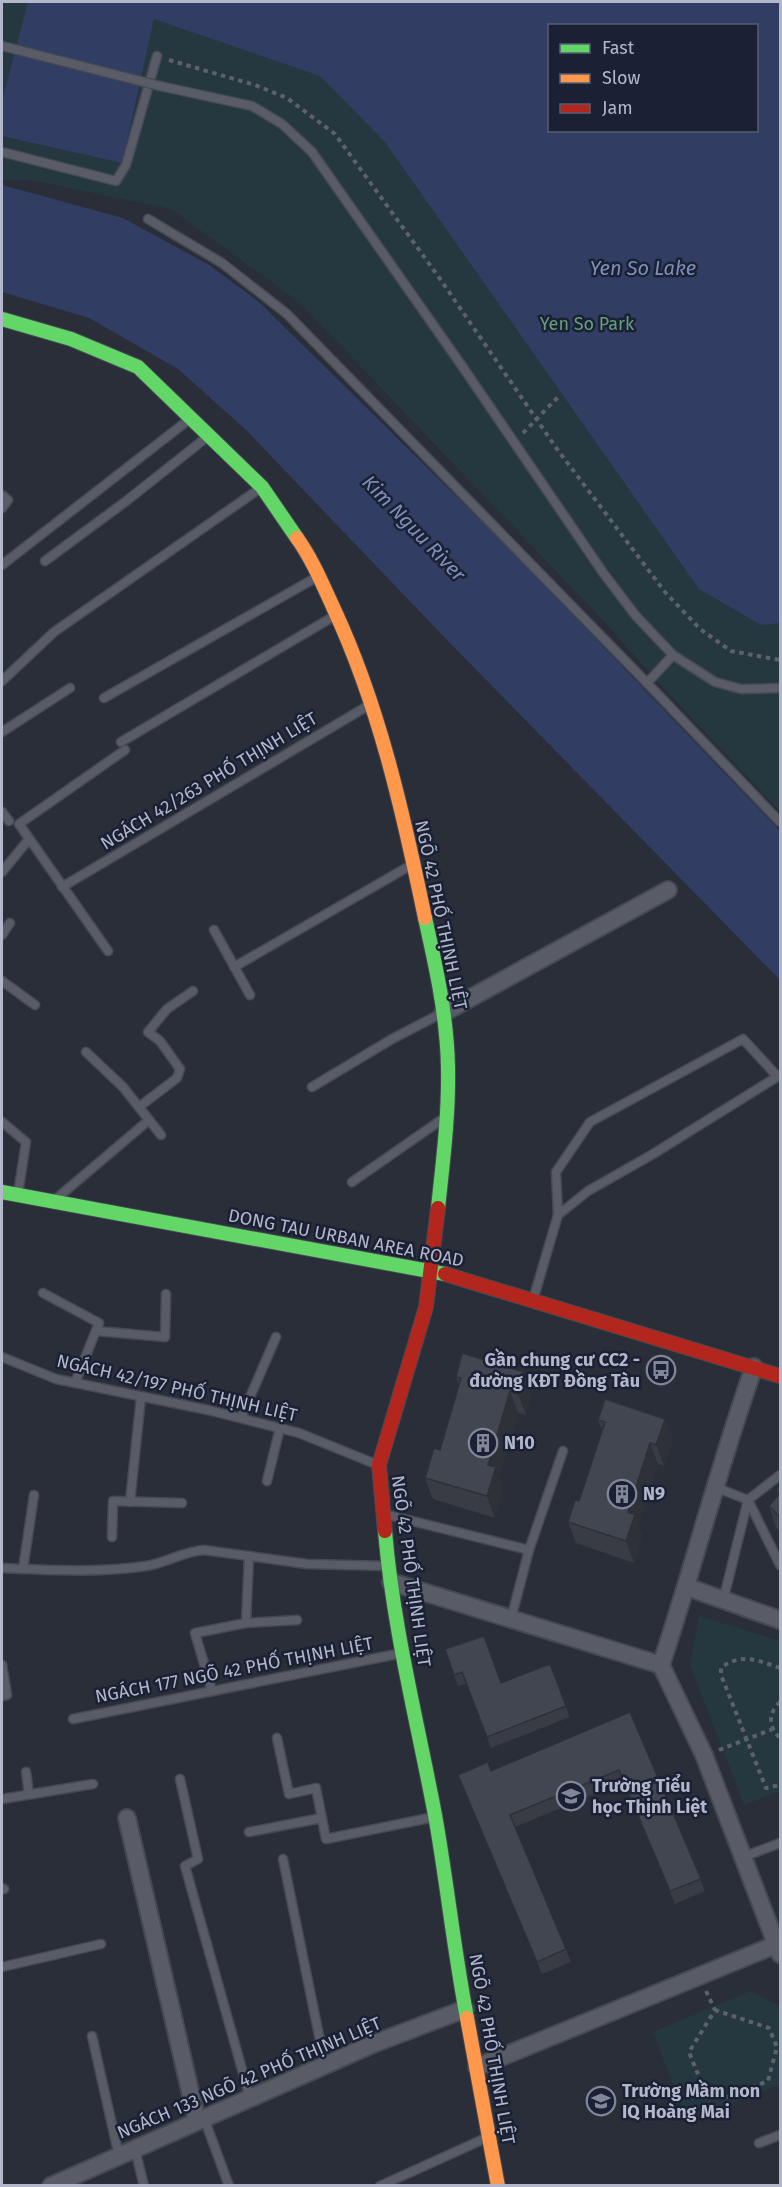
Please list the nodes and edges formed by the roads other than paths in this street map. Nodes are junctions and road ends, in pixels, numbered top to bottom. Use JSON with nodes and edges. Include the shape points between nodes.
{"nodes":[{"id":1,"x":2,"y":46,"type":"edge"},
{"id":2,"x":157,"y":56,"type":"road end"},
{"id":3,"x":2,"y":152,"type":"edge"},
{"id":4,"x":148,"y":219,"type":"dead end"},
{"id":5,"x":2,"y":319,"type":"edge"},
{"id":6,"x":191,"y":418,"type":"junction"},
{"id":7,"x":209,"y":435,"type":"junction"},
{"id":8,"x":262,"y":487,"type":"junction"},
{"id":9,"x":2,"y":495,"type":"edge"},
{"id":10,"x":2,"y":507,"type":"edge"},
{"id":11,"x":45,"y":561,"type":"dead end"},
{"id":12,"x":2,"y":566,"type":"edge"},
{"id":13,"x":319,"y":576,"type":"junction"},
{"id":14,"x":337,"y":615,"type":"junction"},
{"id":15,"x":673,"y":655,"type":"junction"},
{"id":16,"x":2,"y":681,"type":"edge"},
{"id":17,"x":647,"y":683,"type":"junction"},
{"id":18,"x":780,"y":687,"type":"edge"},
{"id":19,"x":70,"y":688,"type":"dead end"},
{"id":20,"x":104,"y":698,"type":"dead end"},
{"id":21,"x":372,"y":703,"type":"junction"},
{"id":22,"x":2,"y":732,"type":"edge"},
{"id":23,"x":2,"y":812,"type":"edge"},
{"id":24,"x":9,"y":820,"type":"dead end"},
{"id":25,"x":780,"y":822,"type":"edge"},
{"id":26,"x":29,"y":839,"type":"junction"},
{"id":27,"x":414,"y":864,"type":"junction"},
{"id":28,"x":2,"y":872,"type":"edge"},
{"id":29,"x":62,"y":887,"type":"junction"},
{"id":30,"x":668,"y":890,"type":"dead end"},
{"id":31,"x":10,"y":923,"type":"dead end"},
{"id":32,"x":214,"y":930,"type":"dead end"},
{"id":33,"x":2,"y":935,"type":"edge"},
{"id":34,"x":108,"y":951,"type":"dead end"},
{"id":35,"x":234,"y":967,"type":"junction"},
{"id":36,"x":2,"y":981,"type":"edge"},
{"id":37,"x":193,"y":991,"type":"dead end"},
{"id":38,"x":250,"y":995,"type":"dead end"},
{"id":39,"x":35,"y":1005,"type":"dead end"},
{"id":40,"x":443,"y":1012,"type":"junction"},
{"id":41,"x":86,"y":1052,"type":"dead end"},
{"id":42,"x":779,"y":1076,"type":"edge"},
{"id":43,"x":312,"y":1087,"type":"dead end"},
{"id":44,"x":139,"y":1107,"type":"junction"},
{"id":45,"x":447,"y":1116,"type":"junction"},
{"id":46,"x":149,"y":1120,"type":"junction"},
{"id":47,"x":2,"y":1122,"type":"edge"},
{"id":48,"x":161,"y":1135,"type":"dead end"},
{"id":49,"x":352,"y":1182,"type":"dead end"},
{"id":50,"x":2,"y":1192,"type":"edge"},
{"id":51,"x":18,"y":1194,"type":"junction"},
{"id":52,"x":53,"y":1201,"type":"junction"},
{"id":53,"x":558,"y":1215,"type":"junction"},
{"id":54,"x":432,"y":1270,"type":"junction"},
{"id":55,"x":43,"y":1293,"type":"dead end"},
{"id":56,"x":166,"y":1294,"type":"dead end"},
{"id":57,"x":533,"y":1300,"type":"junction"},
{"id":58,"x":96,"y":1331,"type":"junction"},
{"id":59,"x":276,"y":1337,"type":"dead end"},
{"id":60,"x":2,"y":1357,"type":"edge"},
{"id":61,"x":754,"y":1367,"type":"junction"},
{"id":62,"x":780,"y":1376,"type":"edge"},
{"id":63,"x":75,"y":1383,"type":"junction"},
{"id":64,"x":141,"y":1397,"type":"junction"},
{"id":65,"x":241,"y":1418,"type":"junction"},
{"id":66,"x":280,"y":1428,"type":"junction"},
{"id":67,"x":563,"y":1451,"type":"dead end"},
{"id":68,"x":379,"y":1465,"type":"junction"},
{"id":69,"x":780,"y":1475,"type":"edge"},
{"id":70,"x":267,"y":1481,"type":"dead end"},
{"id":71,"x":715,"y":1487,"type":"junction"},
{"id":72,"x":34,"y":1495,"type":"dead end"},
{"id":73,"x":748,"y":1500,"type":"junction"},
{"id":74,"x":130,"y":1502,"type":"junction"},
{"id":75,"x":182,"y":1503,"type":"dead end"},
{"id":76,"x":384,"y":1514,"type":"junction"},
{"id":77,"x":112,"y":1537,"type":"dead end"},
{"id":78,"x":529,"y":1550,"type":"junction"},
{"id":79,"x":249,"y":1556,"type":"junction"},
{"id":80,"x":780,"y":1565,"type":"edge"},
{"id":81,"x":2,"y":1568,"type":"edge"},
{"id":82,"x":23,"y":1569,"type":"junction"},
{"id":83,"x":390,"y":1574,"type":"junction"},
{"id":84,"x":687,"y":1587,"type":"junction"},
{"id":85,"x":723,"y":1600,"type":"junction"},
{"id":86,"x":511,"y":1619,"type":"junction"},
{"id":87,"x":297,"y":1620,"type":"dead end"},
{"id":88,"x":780,"y":1620,"type":"edge"},
{"id":89,"x":246,"y":1623,"type":"junction"},
{"id":90,"x":402,"y":1653,"type":"junction"},
{"id":91,"x":2,"y":1665,"type":"edge"},
{"id":92,"x":661,"y":1665,"type":"junction"},
{"id":93,"x":212,"y":1691,"type":"junction"},
{"id":94,"x":2,"y":1696,"type":"edge"},
{"id":95,"x":73,"y":1719,"type":"dead end"},
{"id":96,"x":277,"y":1738,"type":"dead end"},
{"id":97,"x":26,"y":1772,"type":"dead end"},
{"id":98,"x":180,"y":1779,"type":"dead end"},
{"id":99,"x":93,"y":1784,"type":"dead end"},
{"id":100,"x":29,"y":1794,"type":"junction"},
{"id":101,"x":2,"y":1799,"type":"edge"},
{"id":102,"x":435,"y":1816,"type":"junction"},
{"id":103,"x":127,"y":1818,"type":"dead end"},
{"id":104,"x":322,"y":1818,"type":"junction"},
{"id":105,"x":249,"y":1832,"type":"dead end"},
{"id":106,"x":780,"y":1843,"type":"edge"},
{"id":107,"x":743,"y":1857,"type":"junction"},
{"id":108,"x":283,"y":1860,"type":"dead end"},
{"id":109,"x":101,"y":1944,"type":"dead end"},
{"id":110,"x":779,"y":1947,"type":"edge"},
{"id":111,"x":2,"y":1968,"type":"edge"},
{"id":112,"x":465,"y":2009,"type":"junction"},
{"id":113,"x":92,"y":2036,"type":"dead end"},
{"id":114,"x":325,"y":2065,"type":"junction"},
{"id":115,"x":477,"y":2067,"type":"junction"},
{"id":116,"x":250,"y":2098,"type":"junction"},
{"id":117,"x":201,"y":2120,"type":"junction"},
{"id":118,"x":780,"y":2135,"type":"edge"},
{"id":119,"x":490,"y":2136,"type":"junction"},
{"id":120,"x":759,"y":2143,"type":"dead end"},
{"id":121,"x":135,"y":2149,"type":"junction"},
{"id":122,"x":119,"y":2156,"type":"junction"},
{"id":123,"x":51,"y":2186,"type":"edge"},
{"id":124,"x":144,"y":2186,"type":"edge"},
{"id":125,"x":229,"y":2186,"type":"edge"},
{"id":126,"x":380,"y":2186,"type":"edge"},
{"id":127,"x":498,"y":2186,"type":"edge"}],
"edges":[{"from":1,"to":15,"type":"lane","bridge":true,"via":[[252,106],[282,124],[312,152],[629,608]]},
{"from":2,"to":3,"type":"lane","via":[[126,165],[116,181]]},
{"from":4,"to":17,"type":"lane","via":[[222,263],[287,314]]},
{"from":5,"to":6,"type":"street","name":"NGÕ 42 PHỐ THỊNH LIỆT","via":[[71,339],[138,367]]},
{"from":6,"to":7,"type":"street","name":"NGÕ 42 PHỐ THỊNH LIỆT"},
{"from":6,"to":12,"type":"lane"},
{"from":7,"to":8,"type":"street","name":"NGÕ 42 PHỐ THỊNH LIỆT"},
{"from":7,"to":11,"type":"lane"},
{"from":8,"to":13,"type":"street","name":"NGÕ 42 PHỐ THỊNH LIỆT"},
{"from":8,"to":16,"type":"lane","via":[[54,632]]},
{"from":9,"to":10,"type":"lane","via":[[8,500]]},
{"from":13,"to":14,"type":"street","name":"NGÕ 42 PHỐ THỊNH LIỆT"},
{"from":13,"to":20,"type":"lane"},
{"from":14,"to":21,"type":"street","name":"NGÕ 42 PHỐ THỊNH LIỆT"},
{"from":14,"to":26,"type":"lane","via":[[123,746],[19,824]]},
{"from":15,"to":17,"type":"lane"},
{"from":15,"to":18,"type":"lane","via":[[715,682],[741,689]]},
{"from":17,"to":25,"type":"lane"},
{"from":19,"to":22,"type":"lane"},
{"from":21,"to":27,"type":"street","name":"NGÕ 42 PHỐ THỊNH LIỆT"},
{"from":21,"to":29,"type":"lane","name":"NGÁCH 42/263 PHỐ THỊNH LIỆT"},
{"from":23,"to":24,"type":"lane"},
{"from":26,"to":28,"type":"lane"},
{"from":26,"to":29,"type":"lane"},
{"from":27,"to":35,"type":"lane"},
{"from":27,"to":40,"type":"street","name":"NGÕ 42 PHỐ THỊNH LIỆT"},
{"from":29,"to":34,"type":"lane"},
{"from":30,"to":40,"type":"street"},
{"from":31,"to":33,"type":"lane"},
{"from":32,"to":35,"type":"lane"},
{"from":35,"to":38,"type":"lane"},
{"from":36,"to":39,"type":"lane"},
{"from":37,"to":44,"type":"lane","via":[[167,1009],[148,1032],[160,1041],[180,1069],[177,1078]]},
{"from":40,"to":43,"type":"lane"},
{"from":40,"to":45,"type":"street","name":"NGÕ 42 PHỐ THỊNH LIỆT"},
{"from":41,"to":44,"type":"lane"},
{"from":42,"to":53,"type":"lane","via":[[588,1191]]},
{"from":42,"to":53,"type":"lane","via":[[743,1039],[590,1122],[556,1172]]},
{"from":44,"to":46,"type":"lane"},
{"from":45,"to":49,"type":"lane"},
{"from":45,"to":54,"type":"street","name":"NGÕ 42 PHỐ THỊNH LIỆT"},
{"from":46,"to":48,"type":"lane"},
{"from":46,"to":52,"type":"lane"},
{"from":47,"to":51,"type":"lane","via":[[26,1142]]},
{"from":50,"to":51,"type":"street","name":"DONG TAU URBAN AREA ROAD"},
{"from":51,"to":52,"type":"street","name":"DONG TAU URBAN AREA ROAD"},
{"from":52,"to":54,"type":"street","name":"DONG TAU URBAN AREA ROAD"},
{"from":53,"to":57,"type":"lane"},
{"from":54,"to":57,"type":"street","name":"DONG TAU URBAN AREA ROAD"},
{"from":54,"to":68,"type":"street","name":"NGÕ 42 PHỐ THỊNH LIỆT","via":[[426,1307]]},
{"from":55,"to":58,"type":"lane","via":[[99,1323]]},
{"from":56,"to":58,"type":"lane","via":[[165,1337]]},
{"from":57,"to":61,"type":"street","name":"DONG TAU URBAN AREA ROAD"},
{"from":58,"to":63,"type":"lane"},
{"from":59,"to":65,"type":"lane"},
{"from":60,"to":63,"type":"lane","name":"NGÁCH 42/197 PHỐ THỊNH LIỆT"},
{"from":61,"to":62,"type":"street","name":"DONG TAU URBAN AREA ROAD"},
{"from":61,"to":71,"type":"street"},
{"from":63,"to":64,"type":"lane","name":"NGÁCH 42/197 PHỐ THỊNH LIỆT"},
{"from":64,"to":65,"type":"lane","name":"NGÁCH 42/197 PHỐ THỊNH LIỆT"},
{"from":64,"to":74,"type":"lane"},
{"from":65,"to":66,"type":"lane","name":"NGÁCH 42/197 PHỐ THỊNH LIỆT"},
{"from":66,"to":68,"type":"lane","name":"NGÁCH 42/197 PHỐ THỊNH LIỆT"},
{"from":66,"to":70,"type":"lane"},
{"from":67,"to":78,"type":"lane"},
{"from":68,"to":76,"type":"street","name":"NGÕ 42 PHỐ THỊNH LIỆT"},
{"from":69,"to":73,"type":"lane"},
{"from":71,"to":73,"type":"lane"},
{"from":71,"to":84,"type":"street"},
{"from":72,"to":82,"type":"lane"},
{"from":73,"to":80,"type":"lane"},
{"from":73,"to":85,"type":"lane"},
{"from":74,"to":75,"type":"lane"},
{"from":74,"to":77,"type":"lane","via":[[113,1502]]},
{"from":76,"to":78,"type":"lane"},
{"from":76,"to":83,"type":"street","name":"NGÕ 42 PHỐ THỊNH LIỆT"},
{"from":78,"to":86,"type":"lane"},
{"from":79,"to":82,"type":"lane","via":[[193,1550],[148,1566]]},
{"from":79,"to":83,"type":"lane"},
{"from":79,"to":89,"type":"lane"},
{"from":81,"to":82,"type":"lane"},
{"from":83,"to":86,"type":"street"},
{"from":83,"to":90,"type":"street","name":"NGÕ 42 PHỐ THỊNH LIỆT"},
{"from":84,"to":85,"type":"street"},
{"from":84,"to":92,"type":"street"},
{"from":85,"to":88,"type":"street"},
{"from":86,"to":92,"type":"street"},
{"from":87,"to":89,"type":"lane"},
{"from":89,"to":93,"type":"lane","via":[[195,1634]]},
{"from":90,"to":93,"type":"lane","name":"NGÁCH 177 NGÕ 42 PHỐ THỊNH LIỆT"},
{"from":90,"to":102,"type":"street","name":"NGÕ 42 PHỐ THỊNH LIỆT"},
{"from":91,"to":94,"type":"lane","via":[[7,1695]]},
{"from":92,"to":107,"type":"street","via":[[704,1755]]},
{"from":93,"to":95,"type":"lane","name":"NGÁCH 177 NGÕ 42 PHỐ THỊNH LIỆT"},
{"from":96,"to":104,"type":"lane","via":[[290,1794],[316,1788]]},
{"from":97,"to":100,"type":"lane"},
{"from":98,"to":116,"type":"lane","via":[[198,1859],[185,1866]]},
{"from":99,"to":100,"type":"lane"},
{"from":100,"to":101,"type":"lane"},
{"from":102,"to":104,"type":"lane","via":[[326,1839]]},
{"from":102,"to":112,"type":"street","name":"NGÕ 42 PHỐ THỊNH LIỆT"},
{"from":103,"to":117,"type":"street"},
{"from":104,"to":105,"type":"lane"},
{"from":106,"to":107,"type":"lane"},
{"from":107,"to":110,"type":"street"},
{"from":108,"to":114,"type":"lane"},
{"from":109,"to":111,"type":"lane"},
{"from":110,"to":115,"type":"street","via":[[632,2002]]},
{"from":112,"to":114,"type":"street","name":"NGÁCH 133 NGÕ 42 PHỐ THỊNH LIỆT"},
{"from":112,"to":115,"type":"street","name":"NGÕ 42 PHỐ THỊNH LIỆT"},
{"from":113,"to":122,"type":"lane"},
{"from":114,"to":116,"type":"street","name":"NGÁCH 133 NGÕ 42 PHỐ THỊNH LIỆT"},
{"from":115,"to":119,"type":"street","name":"NGÕ 42 PHỐ THỊNH LIỆT"},
{"from":116,"to":117,"type":"street","name":"NGÁCH 133 NGÕ 42 PHỐ THỊNH LIỆT"},
{"from":117,"to":121,"type":"street","name":"NGÁCH 133 NGÕ 42 PHỐ THỊNH LIỆT"},
{"from":117,"to":125,"type":"lane"},
{"from":118,"to":120,"type":"lane"},
{"from":119,"to":126,"type":"lane"},
{"from":119,"to":127,"type":"street","name":"NGÕ 42 PHỐ THỊNH LIỆT"},
{"from":121,"to":122,"type":"street","name":"NGÁCH 133 NGÕ 42 PHỐ THỊNH LIỆT"},
{"from":121,"to":124,"type":"lane"},
{"from":122,"to":123,"type":"street","name":"NGÁCH 133 NGÕ 42 PHỐ THỊNH LIỆT"}]}
